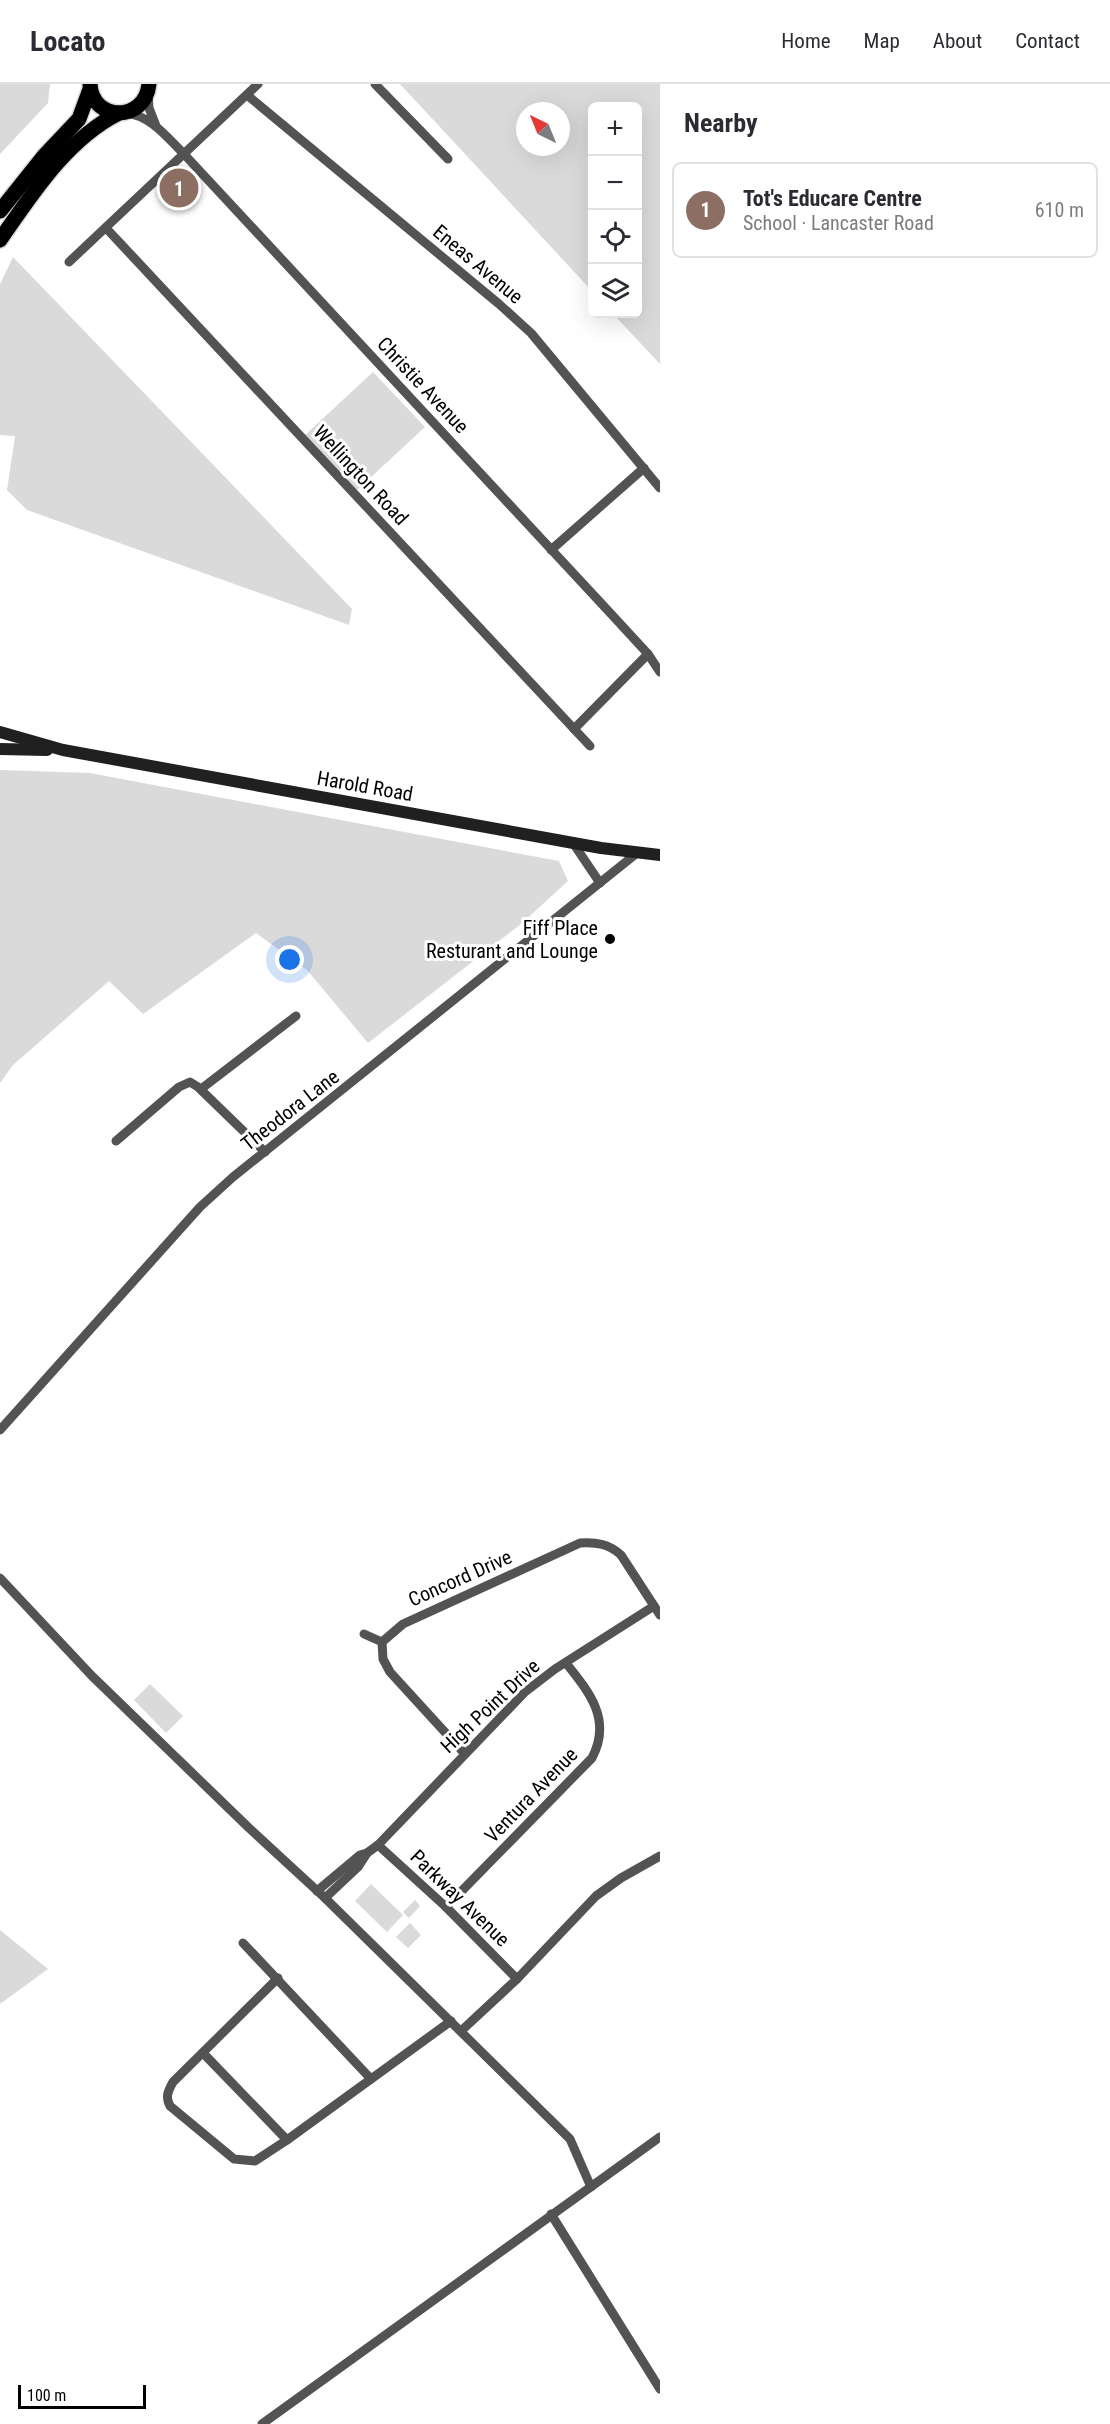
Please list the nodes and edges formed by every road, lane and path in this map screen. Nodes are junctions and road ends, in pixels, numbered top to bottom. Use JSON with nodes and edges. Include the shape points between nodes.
{"nodes":[{"id":1,"x":258,"y":84,"type":"edge"},
{"id":2,"x":375,"y":84,"type":"edge"},
{"id":3,"x":90,"y":86,"type":"edge"},
{"id":4,"x":149,"y":87,"type":"edge"},
{"id":5,"x":247,"y":95,"type":"junction"},
{"id":6,"x":121,"y":113,"type":"junction"},
{"id":7,"x":156,"y":126,"type":"junction"},
{"id":8,"x":183,"y":153,"type":"junction"},
{"id":9,"x":448,"y":159,"type":"dead end"},
{"id":10,"x":0,"y":211,"type":"edge"},
{"id":11,"x":106,"y":228,"type":"junction"},
{"id":12,"x":0,"y":240,"type":"edge"},
{"id":13,"x":69,"y":262,"type":"dead end"},
{"id":14,"x":644,"y":468,"type":"junction"},
{"id":15,"x":660,"y":488,"type":"edge"},
{"id":16,"x":551,"y":550,"type":"junction"},
{"id":17,"x":648,"y":654,"type":"junction"},
{"id":18,"x":660,"y":672,"type":"edge"},
{"id":19,"x":574,"y":729,"type":"junction"},
{"id":20,"x":0,"y":732,"type":"edge"},
{"id":21,"x":590,"y":746,"type":"dead end"},
{"id":22,"x":0,"y":749,"type":"edge"},
{"id":23,"x":63,"y":750,"type":"junction"},
{"id":24,"x":573,"y":843,"type":"junction"},
{"id":25,"x":637,"y":854,"type":"junction"},
{"id":26,"x":660,"y":855,"type":"edge"},
{"id":27,"x":600,"y":883,"type":"junction"},
{"id":28,"x":296,"y":1016,"type":"dead end"},
{"id":29,"x":201,"y":1089,"type":"junction"},
{"id":30,"x":116,"y":1141,"type":"dead end"},
{"id":31,"x":266,"y":1152,"type":"junction"},
{"id":32,"x":0,"y":1430,"type":"edge"},
{"id":33,"x":0,"y":1578,"type":"edge"},
{"id":34,"x":654,"y":1606,"type":"junction"},
{"id":35,"x":660,"y":1615,"type":"edge"},
{"id":36,"x":364,"y":1634,"type":"dead end"},
{"id":37,"x":382,"y":1642,"type":"junction"},
{"id":38,"x":566,"y":1663,"type":"junction"},
{"id":39,"x":464,"y":1753,"type":"junction"},
{"id":40,"x":378,"y":1845,"type":"junction"},
{"id":41,"x":660,"y":1856,"type":"edge"},
{"id":42,"x":321,"y":1894,"type":"junction"},
{"id":43,"x":446,"y":1907,"type":"junction"},
{"id":44,"x":243,"y":1943,"type":"dead end"},
{"id":45,"x":278,"y":1978,"type":"junction"},
{"id":46,"x":517,"y":1979,"type":"junction"},
{"id":47,"x":451,"y":2021,"type":"junction"},
{"id":48,"x":461,"y":2031,"type":"junction"},
{"id":49,"x":203,"y":2053,"type":"junction"},
{"id":50,"x":371,"y":2079,"type":"junction"},
{"id":51,"x":660,"y":2137,"type":"edge"},
{"id":52,"x":287,"y":2140,"type":"junction"},
{"id":53,"x":591,"y":2187,"type":"junction"},
{"id":54,"x":552,"y":2214,"type":"junction"},
{"id":55,"x":660,"y":2389,"type":"edge"},
{"id":56,"x":262,"y":2424,"type":"edge"}],
"edges":[{"from":1,"to":5,"type":"street"},
{"from":2,"to":9,"type":"street"},
{"from":3,"to":6,"type":"highway","via":[[99,105]]},
{"from":3,"to":10,"type":"highway","via":[[79,119]]},
{"from":4,"to":6,"type":"highway","via":[[140,106]]},
{"from":4,"to":7,"type":"street"},
{"from":5,"to":8,"type":"street"},
{"from":5,"to":14,"type":"street","name":"Eneas Avenue","via":[[531,333]]},
{"from":6,"to":7,"type":"street","name":"Christie Avenue"},
{"from":6,"to":12,"type":"highway","via":[[93,130],[58,162]]},
{"from":7,"to":8,"type":"street","name":"Christie Avenue"},
{"from":8,"to":11,"type":"street"},
{"from":8,"to":16,"type":"street","name":"Christie Avenue"},
{"from":11,"to":13,"type":"street"},
{"from":11,"to":19,"type":"street","name":"Wellington Road"},
{"from":14,"to":15,"type":"street","name":"Eneas Avenue"},
{"from":14,"to":16,"type":"street"},
{"from":16,"to":17,"type":"street","name":"Christie Avenue"},
{"from":17,"to":18,"type":"street","name":"Christie Avenue"},
{"from":17,"to":19,"type":"street"},
{"from":19,"to":21,"type":"street","name":"Wellington Road"},
{"from":20,"to":23,"type":"main road","name":"Harold Road"},
{"from":22,"to":23,"type":"main road","name":"Harold Road"},
{"from":23,"to":24,"type":"main road","name":"Harold Road"},
{"from":24,"to":25,"type":"main road","name":"Harold Road"},
{"from":24,"to":27,"type":"street"},
{"from":25,"to":26,"type":"main road","name":"Harold Road"},
{"from":25,"to":27,"type":"street","name":"Theodora Lane"},
{"from":27,"to":31,"type":"street","name":"Theodora Lane"},
{"from":28,"to":29,"type":"street"},
{"from":29,"to":30,"type":"street","via":[[190,1082],[179,1087]]},
{"from":29,"to":31,"type":"street"},
{"from":31,"to":32,"type":"street","name":"Theodora Lane","via":[[179,1228]]},
{"from":33,"to":42,"type":"street","via":[[98,1682]]},
{"from":34,"to":35,"type":"street","name":"Concord Drive"},
{"from":34,"to":37,"type":"street","name":"Concord Drive","via":[[629,1564],[613,1548],[593,1542],[580,1544],[403,1624]]},
{"from":34,"to":38,"type":"street","name":"High Point Drive"},
{"from":36,"to":37,"type":"street"},
{"from":37,"to":39,"type":"street","via":[[390,1671]]},
{"from":38,"to":39,"type":"street","name":"High Point Drive","via":[[525,1692]]},
{"from":38,"to":43,"type":"street","name":"Ventura Avenue","via":[[597,1711],[600,1743],[592,1758]]},
{"from":39,"to":40,"type":"street","name":"High Point Drive"},
{"from":40,"to":42,"type":"street","name":"High Point Drive","via":[[358,1867]]},
{"from":40,"to":43,"type":"street","name":"Parkway Avenue"},
{"from":41,"to":46,"type":"street","via":[[596,1896]]},
{"from":42,"to":47,"type":"street"},
{"from":43,"to":46,"type":"street","name":"Parkway Avenue"},
{"from":44,"to":45,"type":"street"},
{"from":45,"to":49,"type":"street"},
{"from":45,"to":50,"type":"street"},
{"from":46,"to":48,"type":"street"},
{"from":47,"to":48,"type":"street"},
{"from":47,"to":50,"type":"street"},
{"from":48,"to":53,"type":"street","via":[[570,2139]]},
{"from":49,"to":52,"type":"street"},
{"from":49,"to":52,"type":"street","via":[[173,2082],[168,2091],[170,2106],[234,2159],[255,2161]]},
{"from":50,"to":52,"type":"street"},
{"from":51,"to":53,"type":"street"},
{"from":53,"to":54,"type":"street"},
{"from":54,"to":55,"type":"street"},
{"from":54,"to":56,"type":"street"}]}
